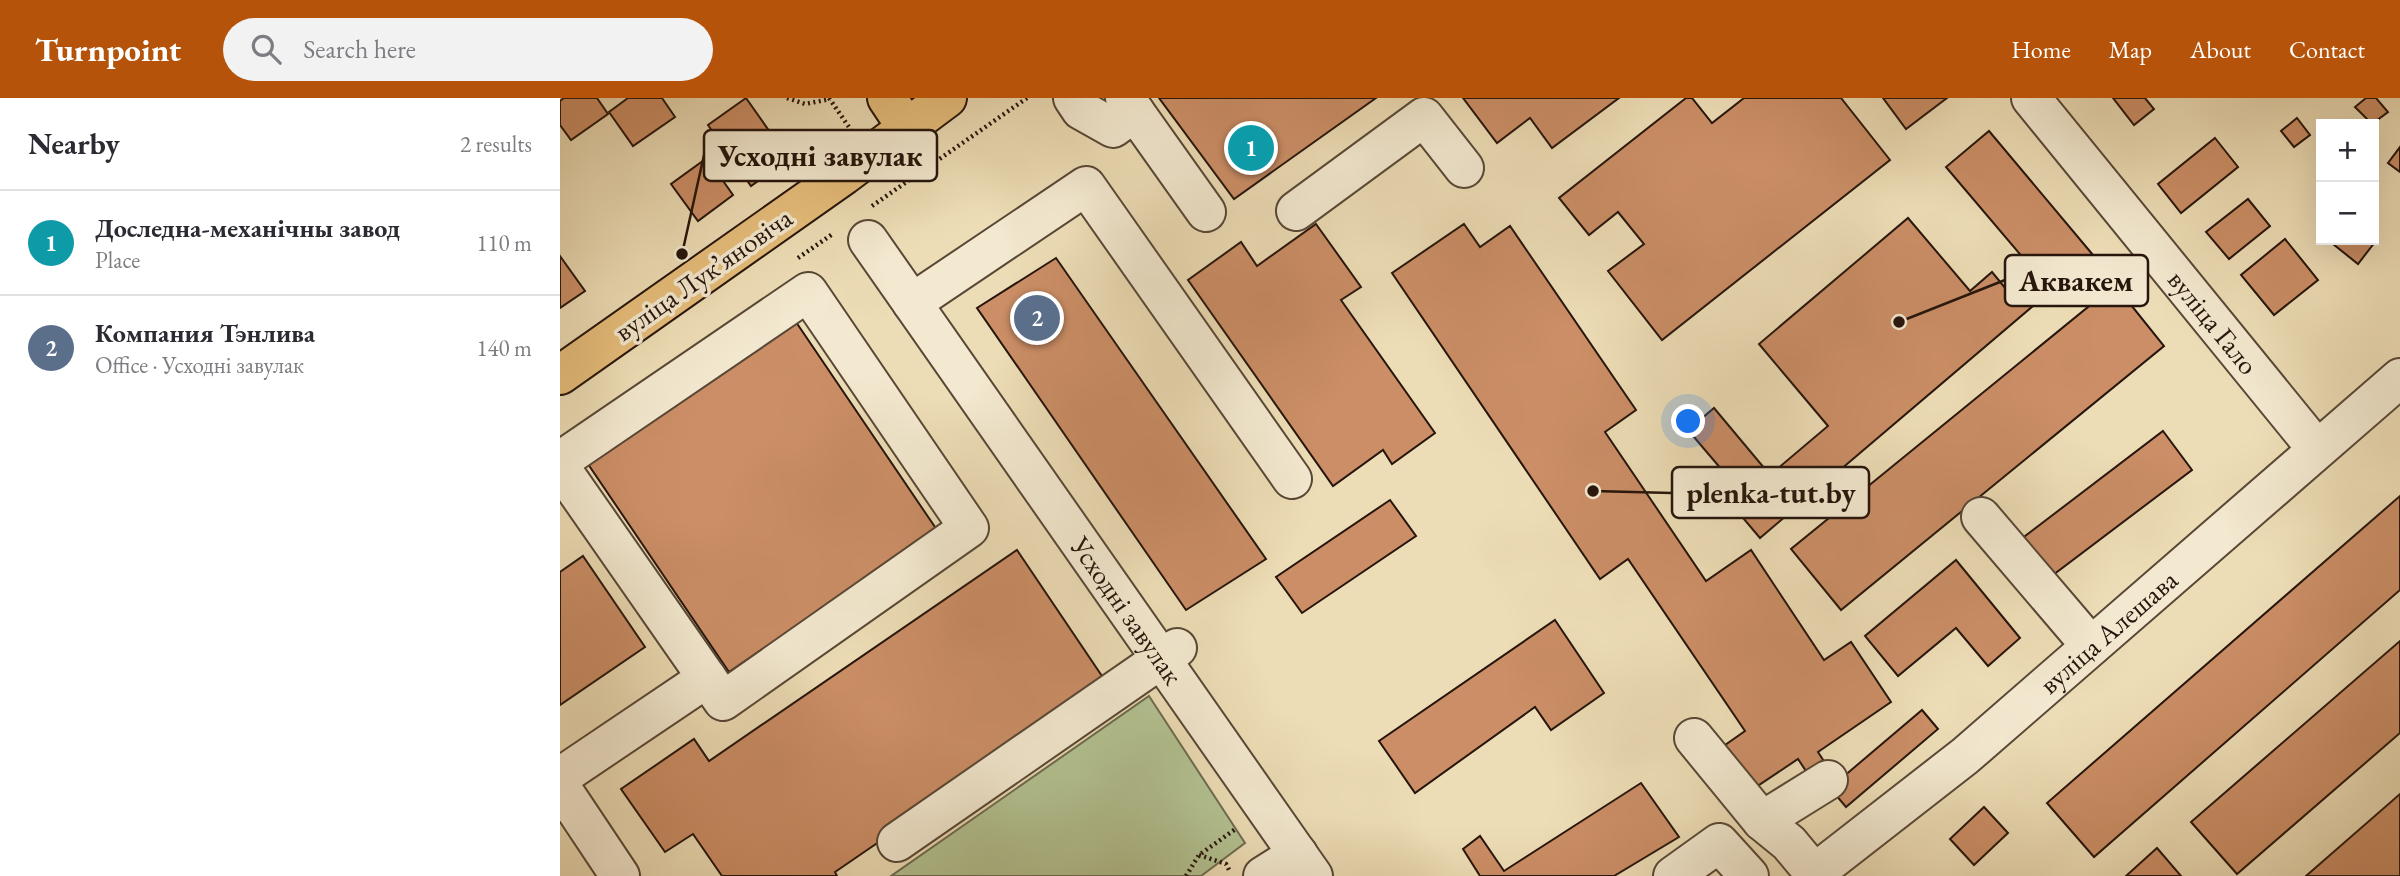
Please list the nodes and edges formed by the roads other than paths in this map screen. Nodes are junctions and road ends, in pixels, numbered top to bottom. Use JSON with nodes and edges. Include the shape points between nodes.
{"nodes":[{"id":1,"x":947,"y":98,"type":"edge"},
{"id":2,"x":1073,"y":98,"type":"edge"},
{"id":3,"x":2031,"y":98,"type":"edge"},
{"id":4,"x":1130,"y":105,"type":"edge"},
{"id":5,"x":897,"y":113,"type":"edge"},
{"id":6,"x":1464,"y":168,"type":"dead end"},
{"id":7,"x":1296,"y":211,"type":"dead end"},
{"id":8,"x":1206,"y":212,"type":"dead end"},
{"id":9,"x":868,"y":240,"type":"dead end"},
{"id":10,"x":912,"y":303,"type":"junction"},
{"id":11,"x":560,"y":375,"type":"edge"},
{"id":12,"x":2400,"y":378,"type":"edge"},
{"id":13,"x":2316,"y":448,"type":"junction"},
{"id":14,"x":560,"y":461,"type":"edge"},
{"id":15,"x":560,"y":467,"type":"edge"},
{"id":16,"x":1292,"y":479,"type":"dead end"},
{"id":17,"x":1981,"y":517,"type":"dead end"},
{"id":18,"x":2091,"y":646,"type":"junction"},
{"id":19,"x":1170,"y":653,"type":"junction"},
{"id":20,"x":707,"y":678,"type":"junction"},
{"id":21,"x":1694,"y":738,"type":"dead end"},
{"id":22,"x":560,"y":777,"type":"edge"},
{"id":23,"x":1828,"y":780,"type":"dead end"},
{"id":24,"x":560,"y":786,"type":"edge"},
{"id":25,"x":1762,"y":821,"type":"junction"},
{"id":26,"x":897,"y":842,"type":"dead end"},
{"id":27,"x":1306,"y":865,"type":"edge"},
{"id":28,"x":1820,"y":873,"type":"edge"},
{"id":29,"x":620,"y":876,"type":"edge"},
{"id":30,"x":1263,"y":876,"type":"edge"},
{"id":31,"x":1673,"y":876,"type":"edge"},
{"id":32,"x":1749,"y":876,"type":"edge"}],
"edges":[{"from":1,"to":5,"type":"main road","name":"вуліца Лукʼяновіча"},
{"from":2,"to":4,"type":"street","via":[[1082,110],[1113,128]]},
{"from":3,"to":13,"type":"street","name":"вуліца Гало"},
{"from":4,"to":8,"type":"street"},
{"from":5,"to":11,"type":"main road","name":"вуліца Лукʼяновіча"},
{"from":6,"to":7,"type":"street","via":[[1424,117]]},
{"from":9,"to":10,"type":"street","name":"Усходні завулак"},
{"from":10,"to":16,"type":"street","via":[[1086,186]]},
{"from":10,"to":19,"type":"street","name":"Усходні завулак"},
{"from":12,"to":13,"type":"street","name":"вуліца Алешава"},
{"from":13,"to":18,"type":"street","name":"вуліца Алешава"},
{"from":14,"to":20,"type":"street","via":[[808,292],[969,528],[723,701]]},
{"from":15,"to":20,"type":"street"},
{"from":17,"to":18,"type":"street"},
{"from":18,"to":28,"type":"street","name":"вуліца Алешава"},
{"from":19,"to":26,"type":"street"},
{"from":19,"to":27,"type":"street","name":"Усходні завулак"},
{"from":20,"to":22,"type":"street"},
{"from":21,"to":25,"type":"street"},
{"from":23,"to":25,"type":"street"},
{"from":24,"to":29,"type":"street"},
{"from":25,"to":28,"type":"street"},
{"from":27,"to":30,"type":"street"},
{"from":31,"to":32,"type":"street","via":[[1719,843]]}]}
